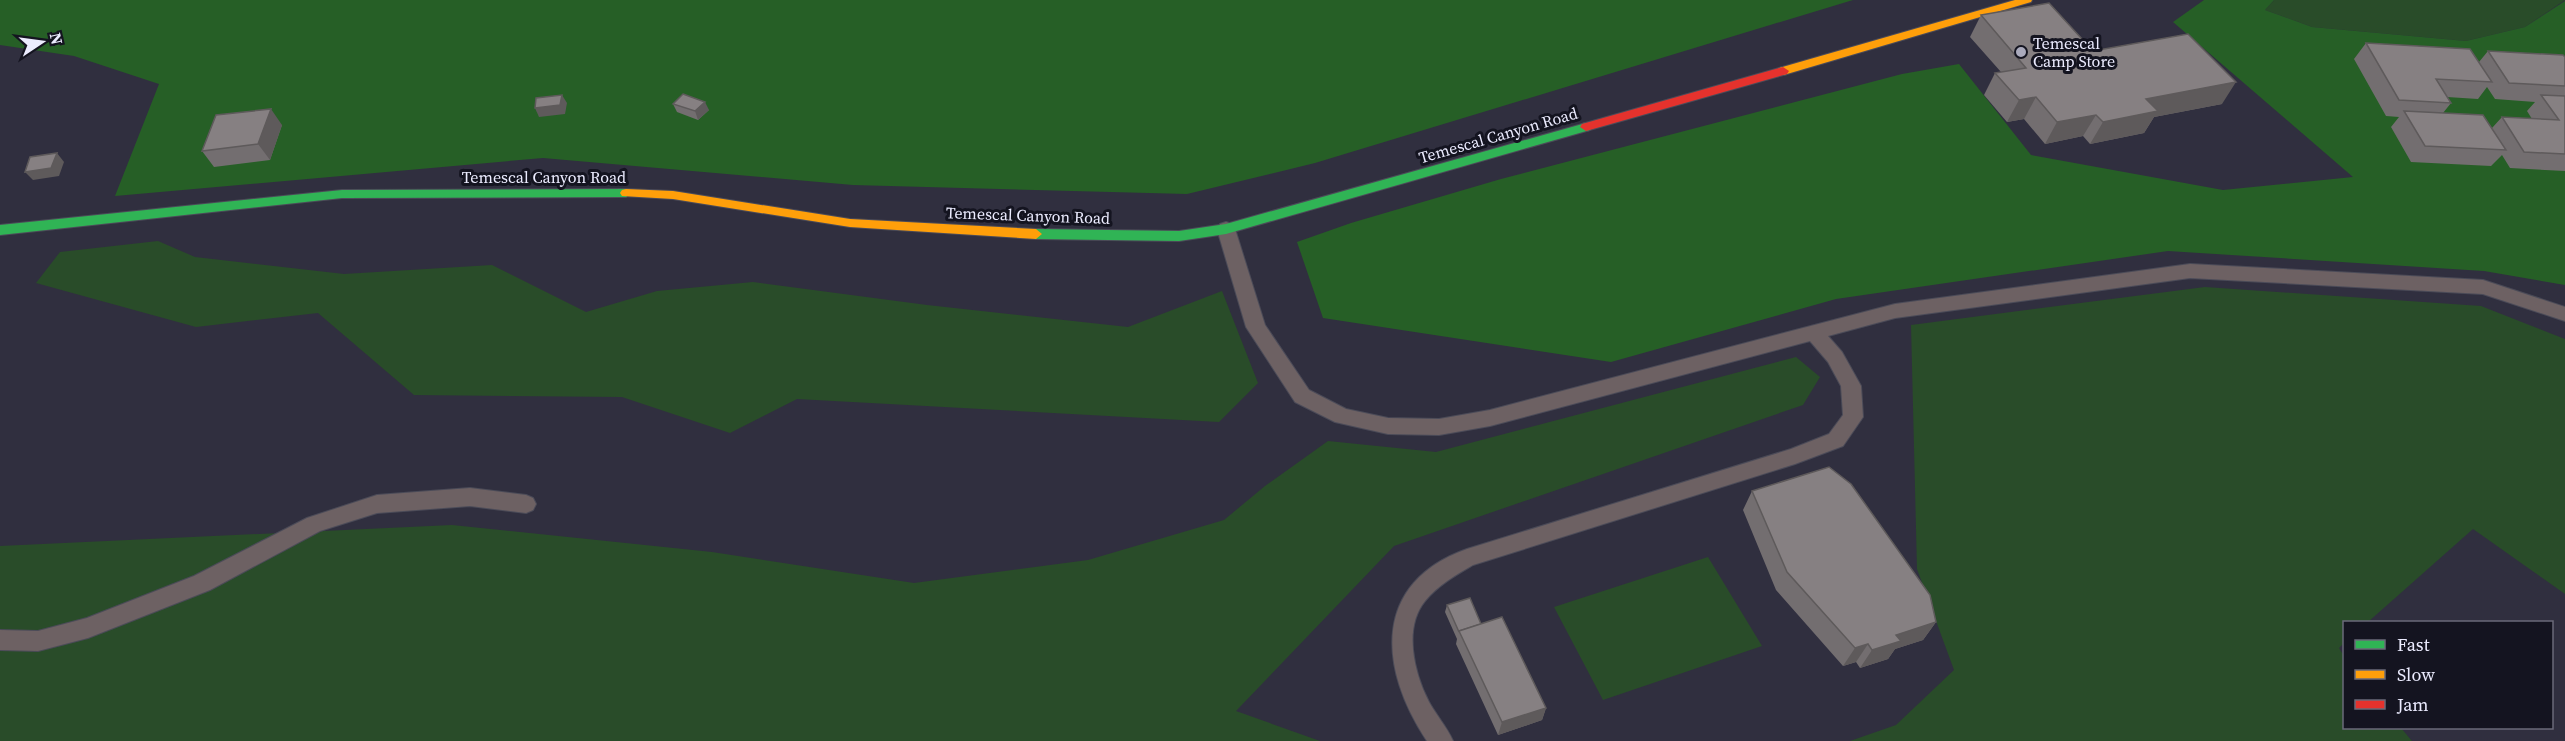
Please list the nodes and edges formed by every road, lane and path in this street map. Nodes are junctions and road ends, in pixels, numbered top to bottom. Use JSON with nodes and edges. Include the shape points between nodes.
{"nodes":[{"id":1,"x":2027,"y":0,"type":"edge"},
{"id":2,"x":1226,"y":229,"type":"junction"},
{"id":3,"x":0,"y":230,"type":"edge"},
{"id":4,"x":2565,"y":314,"type":"edge"},
{"id":5,"x":1814,"y":332,"type":"junction"},
{"id":6,"x":526,"y":504,"type":"dead end"},
{"id":7,"x":0,"y":640,"type":"edge"},
{"id":8,"x":1441,"y":741,"type":"edge"}],
"edges":[{"from":1,"to":2,"type":"street","name":"Temescal Canyon Road"},
{"from":2,"to":3,"type":"street","name":"Temescal Canyon Road","via":[[1179,236],[1024,234],[850,223],[673,195],[584,192],[342,194]]},
{"from":2,"to":5,"type":"lane","via":[[1256,327],[1302,396],[1342,417],[1388,426],[1439,427],[1490,418]]},
{"from":4,"to":5,"type":"lane","via":[[2483,287],[2190,271],[1895,311]]},
{"from":5,"to":8,"type":"lane","via":[[1835,357],[1851,386],[1853,417],[1836,440],[1467,558],[1435,578],[1413,600],[1400,635],[1408,682],[1424,719]]},
{"from":6,"to":7,"type":"lane","via":[[470,497],[377,504],[314,524],[202,582],[88,628],[38,640]]}]}
